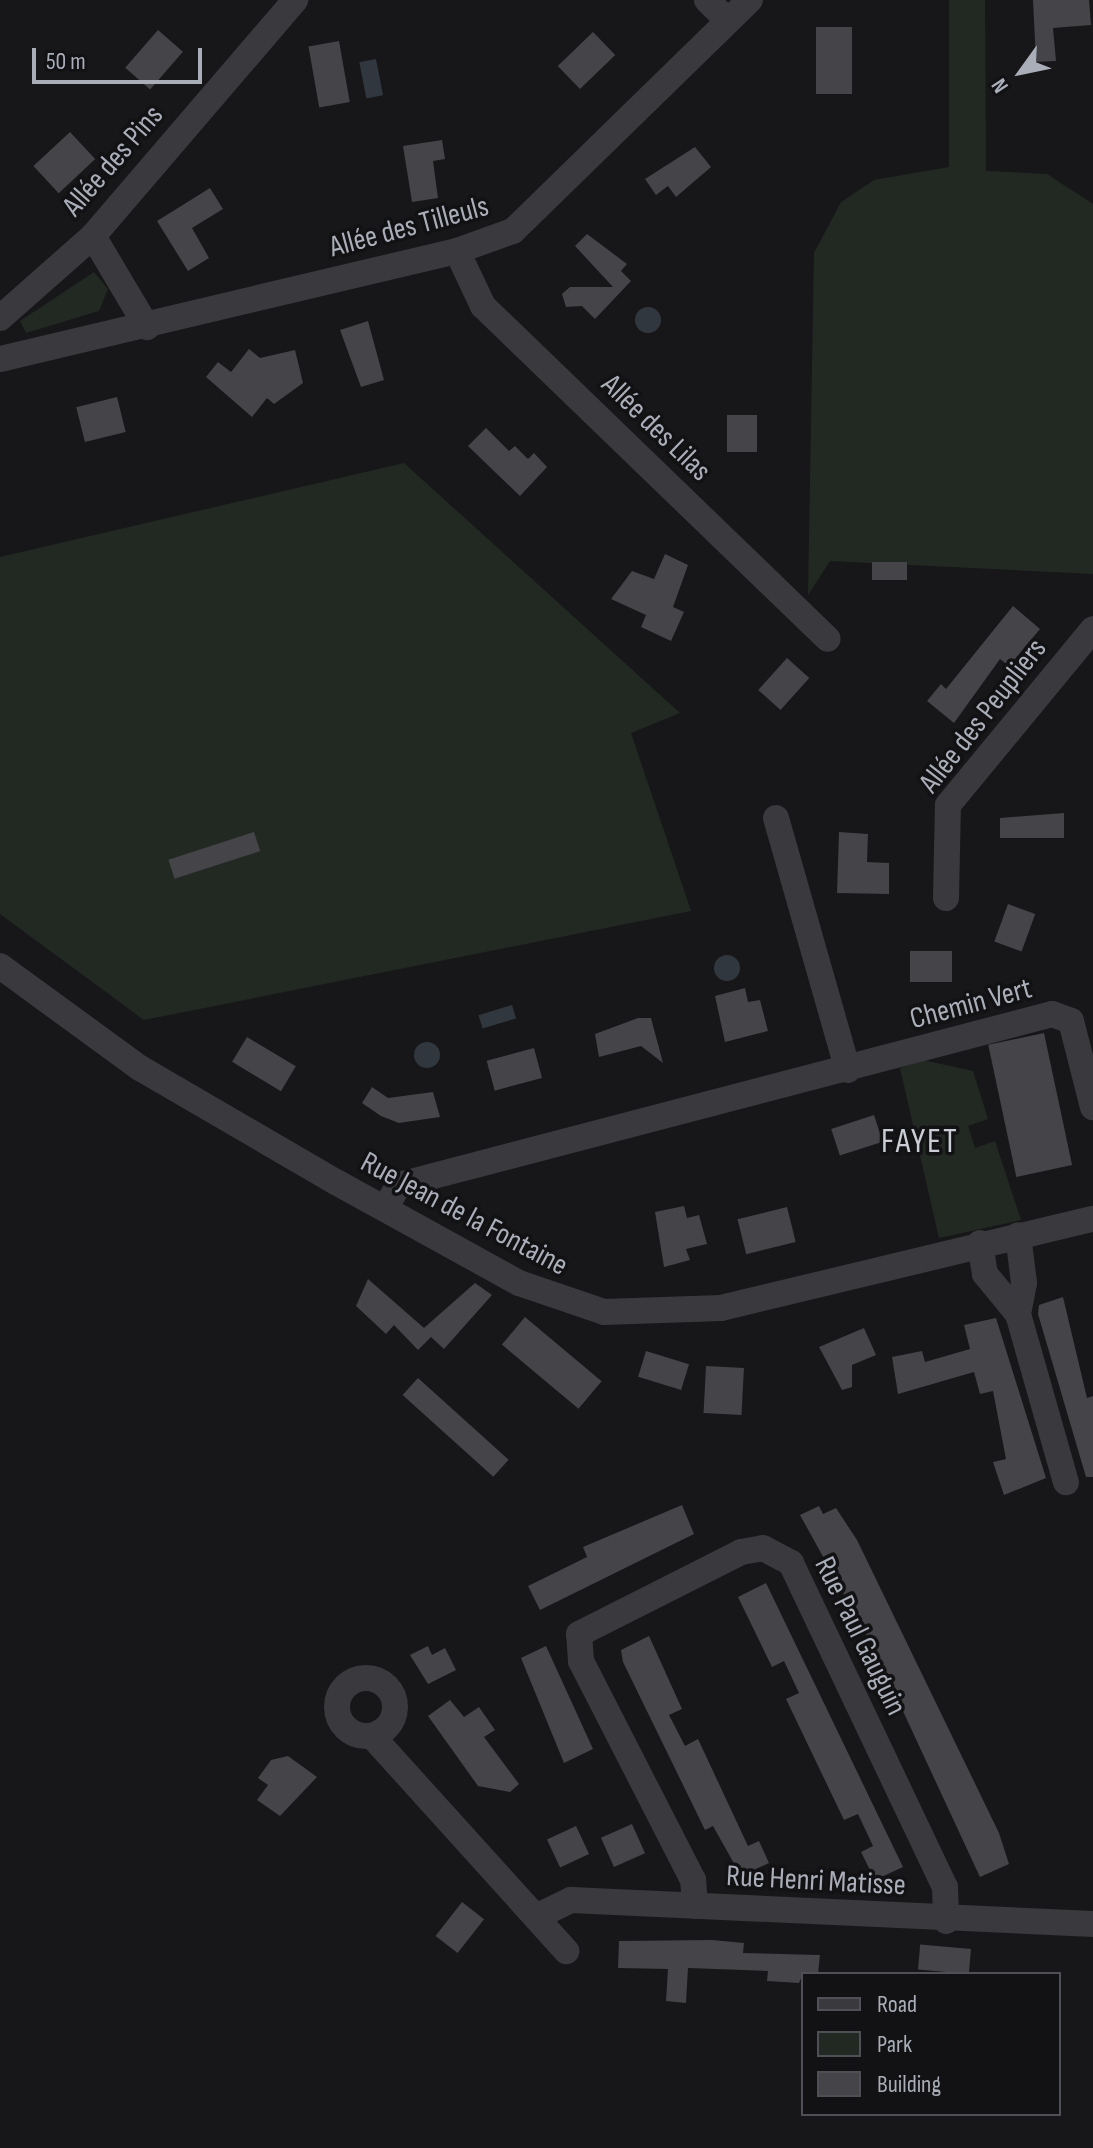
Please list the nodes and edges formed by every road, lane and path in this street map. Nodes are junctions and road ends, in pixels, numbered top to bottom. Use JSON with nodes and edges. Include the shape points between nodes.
{"nodes":[{"id":1,"x":295,"y":0,"type":"edge"},
{"id":2,"x":707,"y":0,"type":"edge"},
{"id":3,"x":750,"y":0,"type":"edge"},
{"id":4,"x":726,"y":19,"type":"junction"},
{"id":5,"x":93,"y":236,"type":"junction"},
{"id":6,"x":457,"y":251,"type":"junction"},
{"id":7,"x":0,"y":318,"type":"edge"},
{"id":8,"x":147,"y":327,"type":"junction"},
{"id":9,"x":0,"y":359,"type":"edge"},
{"id":10,"x":1093,"y":629,"type":"edge"},
{"id":11,"x":828,"y":639,"type":"dead end"},
{"id":12,"x":776,"y":818,"type":"dead end"},
{"id":13,"x":946,"y":898,"type":"dead end"},
{"id":14,"x":0,"y":966,"type":"edge"},
{"id":15,"x":848,"y":1070,"type":"junction"},
{"id":16,"x":1093,"y":1107,"type":"edge"},
{"id":17,"x":385,"y":1208,"type":"junction"},
{"id":18,"x":1093,"y":1219,"type":"edge"},
{"id":19,"x":1018,"y":1235,"type":"junction"},
{"id":20,"x":980,"y":1243,"type":"junction"},
{"id":21,"x":1018,"y":1314,"type":"junction"},
{"id":22,"x":1066,"y":1482,"type":"dead end"},
{"id":23,"x":372,"y":1736,"type":"dead end"},
{"id":24,"x":695,"y":1906,"type":"junction"},
{"id":25,"x":538,"y":1916,"type":"junction"},
{"id":26,"x":946,"y":1921,"type":"junction"},
{"id":27,"x":1093,"y":1924,"type":"edge"},
{"id":28,"x":566,"y":1951,"type":"dead end"}],
"edges":[{"from":1,"to":5,"type":"street","name":"Allée des Pins"},
{"from":2,"to":4,"type":"street"},
{"from":3,"to":4,"type":"street","name":"Allée des Tilleuls"},
{"from":4,"to":6,"type":"street","name":"Allée des Tilleuls","via":[[541,208],[513,231]]},
{"from":5,"to":7,"type":"street","name":"Allée des Pins"},
{"from":5,"to":8,"type":"street"},
{"from":6,"to":8,"type":"street","name":"Allée des Tilleuls"},
{"from":6,"to":11,"type":"street","name":"Allée des Lilas","via":[[483,306]]},
{"from":8,"to":9,"type":"street","name":"Allée des Tilleuls"},
{"from":10,"to":13,"type":"street","name":"Allée des Peupliers","via":[[948,805]]},
{"from":12,"to":15,"type":"street"},
{"from":14,"to":17,"type":"street","name":"Rue Jean de la Fontaine","via":[[140,1068]]},
{"from":15,"to":16,"type":"street","name":"Chemin Vert","via":[[1052,1014],[1071,1021]]},
{"from":15,"to":17,"type":"street","via":[[399,1185]]},
{"from":17,"to":20,"type":"street","name":"Rue Jean de la Fontaine","via":[[558,1301],[646,1315],[721,1308]]},
{"from":18,"to":19,"type":"street","name":"Rue Jean de la Fontaine"},
{"from":19,"to":20,"type":"street","name":"Rue Jean de la Fontaine"},
{"from":19,"to":21,"type":"street","via":[[1024,1283]]},
{"from":20,"to":21,"type":"street","via":[[985,1274]]},
{"from":21,"to":22,"type":"street"},
{"from":23,"to":25,"type":"street"},
{"from":24,"to":25,"type":"street","name":"Rue Henri Matisse","via":[[571,1900]]},
{"from":24,"to":26,"type":"street","name":"Rue Henri Matisse"},
{"from":24,"to":26,"type":"street","name":"Rue Paul Gauguin","via":[[693,1880],[581,1661],[579,1634],[763,1548],[791,1563],[945,1887]]},
{"from":25,"to":28,"type":"street"},
{"from":26,"to":27,"type":"street","name":"Rue Henri Matisse"}]}
